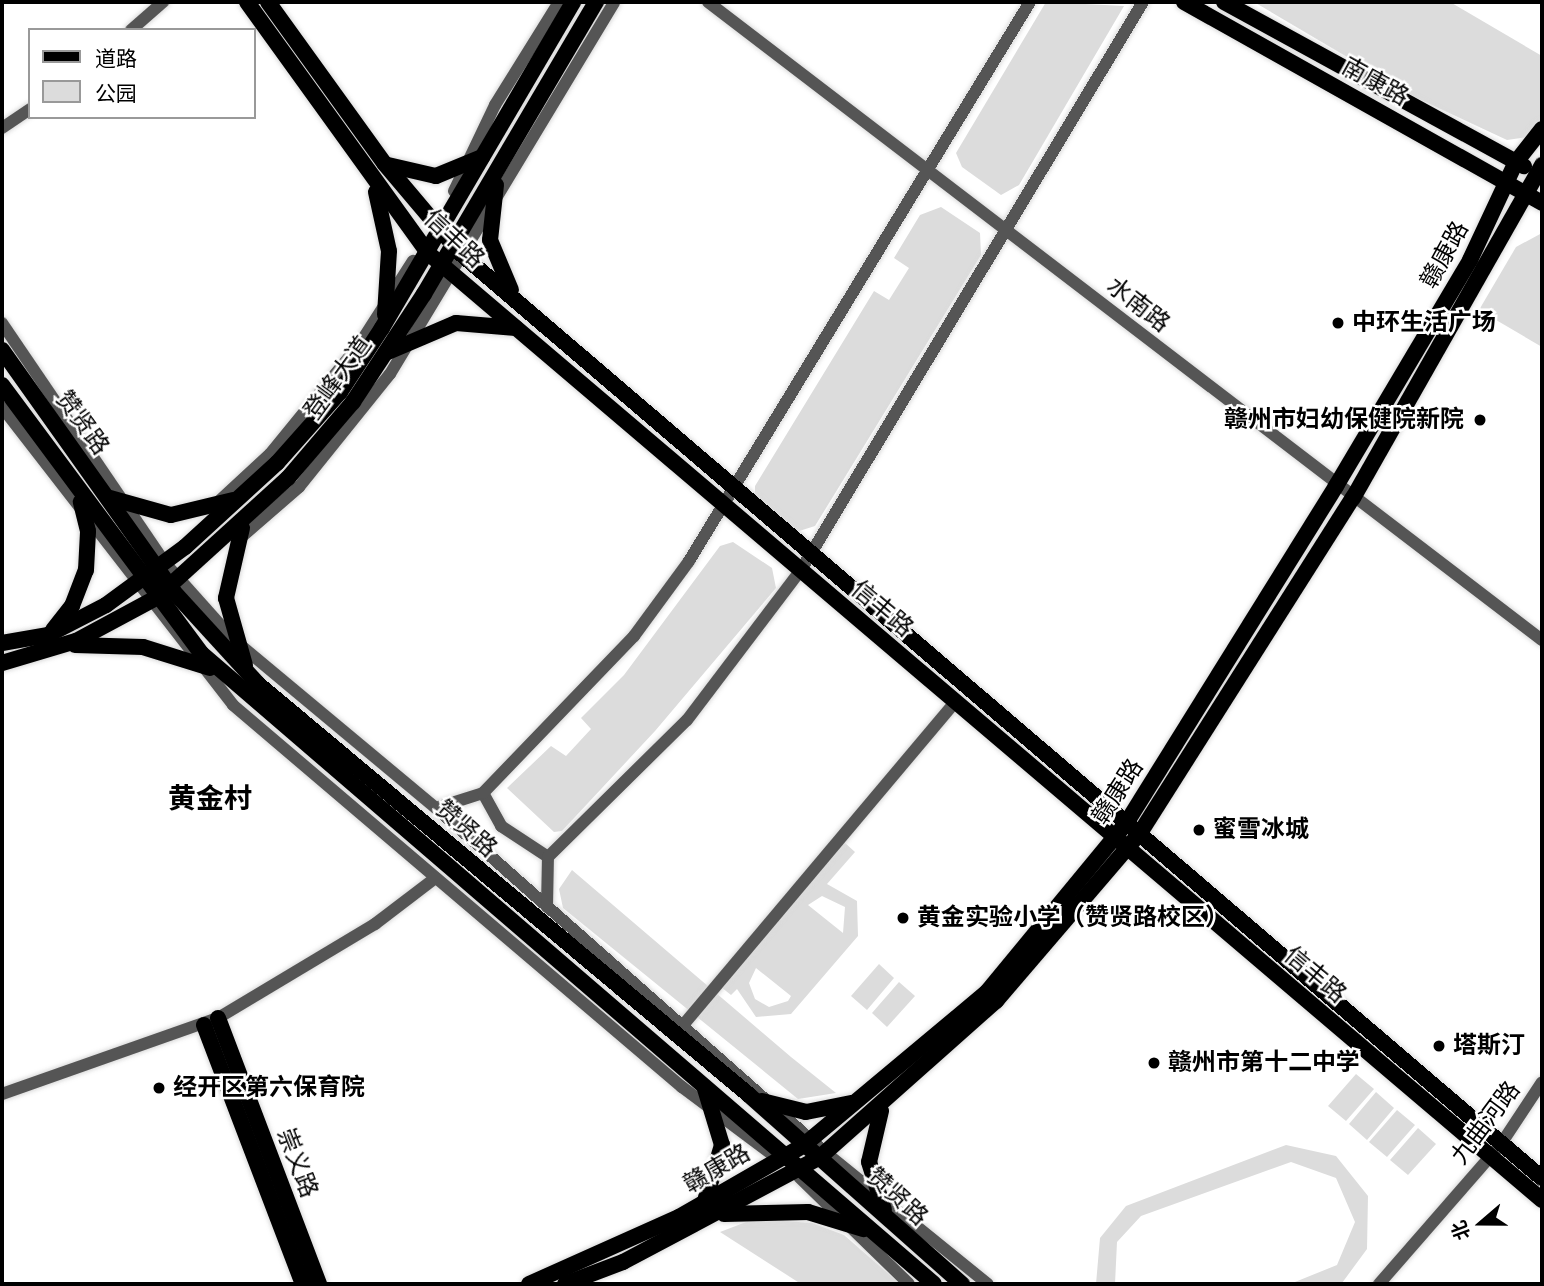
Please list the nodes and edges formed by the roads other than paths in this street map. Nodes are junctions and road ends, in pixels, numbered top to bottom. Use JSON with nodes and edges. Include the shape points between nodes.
{"nodes":[{"id":1,"x":163,"y":2,"type":"edge"},
{"id":2,"x":247,"y":2,"type":"edge"},
{"id":3,"x":268,"y":2,"type":"edge"},
{"id":4,"x":559,"y":2,"type":"edge"},
{"id":5,"x":573,"y":2,"type":"edge"},
{"id":6,"x":596,"y":2,"type":"edge"},
{"id":7,"x":614,"y":2,"type":"edge"},
{"id":8,"x":708,"y":2,"type":"edge"},
{"id":9,"x":1030,"y":2,"type":"edge"},
{"id":10,"x":1143,"y":2,"type":"edge"},
{"id":11,"x":1184,"y":2,"type":"edge"},
{"id":12,"x":1224,"y":2,"type":"edge"},
{"id":13,"x":133,"y":28,"type":"edge"},
{"id":14,"x":28,"y":110,"type":"edge"},
{"id":15,"x":2,"y":128,"type":"edge"},
{"id":16,"x":1542,"y":129,"type":"edge"},
{"id":17,"x":484,"y":155,"type":"junction"},
{"id":18,"x":1517,"y":162,"type":"junction"},
{"id":19,"x":384,"y":163,"type":"junction"},
{"id":20,"x":466,"y":167,"type":"junction"},
{"id":21,"x":498,"y":169,"type":"junction"},
{"id":22,"x":1541,"y":170,"type":"edge"},
{"id":23,"x":930,"y":173,"type":"junction"},
{"id":24,"x":368,"y":174,"type":"junction"},
{"id":25,"x":1509,"y":182,"type":"junction"},
{"id":26,"x":1535,"y":198,"type":"edge"},
{"id":27,"x":490,"y":208,"type":"junction"},
{"id":28,"x":437,"y":229,"type":"junction"},
{"id":29,"x":1006,"y":229,"type":"junction"},
{"id":30,"x":456,"y":249,"type":"junction"},
{"id":31,"x":435,"y":258,"type":"junction"},
{"id":32,"x":516,"y":298,"type":"junction"},
{"id":33,"x":388,"y":300,"type":"junction"},
{"id":34,"x":2,"y":323,"type":"edge"},
{"id":35,"x":382,"y":328,"type":"junction"},
{"id":36,"x":523,"y":331,"type":"junction"},
{"id":37,"x":410,"y":339,"type":"junction"},
{"id":38,"x":2,"y":350,"type":"edge"},
{"id":39,"x":383,"y":355,"type":"junction"},
{"id":40,"x":2,"y":385,"type":"edge"},
{"id":41,"x":2,"y":407,"type":"edge"},
{"id":42,"x":71,"y":481,"type":"junction"},
{"id":43,"x":252,"y":486,"type":"junction"},
{"id":44,"x":1336,"y":486,"type":"junction"},
{"id":45,"x":730,"y":496,"type":"junction"},
{"id":46,"x":107,"y":497,"type":"junction"},
{"id":47,"x":1353,"y":498,"type":"junction"},
{"id":48,"x":127,"y":506,"type":"junction"},
{"id":49,"x":212,"y":509,"type":"junction"},
{"id":50,"x":86,"y":516,"type":"junction"},
{"id":51,"x":246,"y":520,"type":"junction"},
{"id":52,"x":235,"y":542,"type":"junction"},
{"id":53,"x":810,"y":555,"type":"junction"},
{"id":54,"x":161,"y":566,"type":"junction"},
{"id":55,"x":801,"y":570,"type":"junction"},
{"id":56,"x":140,"y":581,"type":"junction"},
{"id":57,"x":175,"y":584,"type":"junction"},
{"id":58,"x":153,"y":600,"type":"junction"},
{"id":59,"x":233,"y":639,"type":"junction"},
{"id":60,"x":1542,"y":640,"type":"edge"},
{"id":61,"x":52,"y":642,"type":"junction"},
{"id":62,"x":2,"y":643,"type":"edge"},
{"id":63,"x":198,"y":662,"type":"junction"},
{"id":64,"x":2,"y":663,"type":"edge"},
{"id":65,"x":258,"y":684,"type":"junction"},
{"id":66,"x":235,"y":685,"type":"junction"},
{"id":67,"x":956,"y":701,"type":"junction"},
{"id":68,"x":483,"y":793,"type":"junction"},
{"id":69,"x":436,"y":808,"type":"junction"},
{"id":70,"x":1134,"y":828,"type":"junction"},
{"id":71,"x":1124,"y":842,"type":"junction"},
{"id":72,"x":548,"y":857,"type":"junction"},
{"id":73,"x":434,"y":879,"type":"junction"},
{"id":74,"x":547,"y":907,"type":"junction"},
{"id":75,"x":211,"y":1021,"type":"junction"},
{"id":76,"x":684,"y":1024,"type":"junction"},
{"id":77,"x":698,"y":1079,"type":"junction"},
{"id":78,"x":1542,"y":1082,"type":"edge"},
{"id":79,"x":873,"y":1092,"type":"junction"},
{"id":80,"x":2,"y":1094,"type":"edge"},
{"id":81,"x":749,"y":1094,"type":"junction"},
{"id":82,"x":774,"y":1106,"type":"junction"},
{"id":83,"x":884,"y":1106,"type":"junction"},
{"id":84,"x":715,"y":1110,"type":"junction"},
{"id":85,"x":807,"y":1142,"type":"junction"},
{"id":86,"x":1496,"y":1150,"type":"junction"},
{"id":87,"x":823,"y":1155,"type":"junction"},
{"id":88,"x":783,"y":1158,"type":"junction"},
{"id":89,"x":798,"y":1171,"type":"junction"},
{"id":90,"x":1542,"y":1178,"type":"edge"},
{"id":91,"x":876,"y":1193,"type":"junction"},
{"id":92,"x":1542,"y":1200,"type":"edge"},
{"id":93,"x":709,"y":1210,"type":"junction"},
{"id":94,"x":847,"y":1222,"type":"junction"},
{"id":95,"x":897,"y":1226,"type":"junction"},
{"id":96,"x":892,"y":1250,"type":"junction"},
{"id":97,"x":303,"y":1284,"type":"edge"},
{"id":98,"x":319,"y":1284,"type":"edge"},
{"id":99,"x":529,"y":1284,"type":"edge"},
{"id":100,"x":565,"y":1284,"type":"edge"},
{"id":101,"x":909,"y":1284,"type":"edge"},
{"id":102,"x":934,"y":1284,"type":"edge"},
{"id":103,"x":962,"y":1284,"type":"edge"},
{"id":104,"x":988,"y":1284,"type":"edge"},
{"id":105,"x":1379,"y":1284,"type":"edge"}],
"edges":[{"from":1,"to":13,"type":"street"},
{"from":2,"to":24,"type":"main road","name":"信丰路"},
{"from":3,"to":19,"type":"main road","name":"信丰路"},
{"from":4,"to":20,"type":"street"},
{"from":5,"to":17,"type":"main road","name":"登峰大道"},
{"from":6,"to":21,"type":"main road","name":"登峰大道"},
{"from":7,"to":27,"type":"street"},
{"from":8,"to":23,"type":"street","name":"水南路"},
{"from":9,"to":23,"type":"street"},
{"from":10,"to":29,"type":"street"},
{"from":11,"to":25,"type":"main road","name":"南康路"},
{"from":12,"to":18,"type":"main road","name":"南康路"},
{"from":14,"to":15,"type":"street"},
{"from":16,"to":18,"type":"main road","name":"赣康路"},
{"from":17,"to":20,"type":"main road"},
{"from":17,"to":28,"type":"main road","name":"登峰大道"},
{"from":18,"to":22,"type":"main road","name":"南康路"},
{"from":18,"to":25,"type":"main road","name":"赣康路"},
{"from":19,"to":20,"type":"main road","via":[[425,176]]},
{"from":19,"to":28,"type":"main road","name":"信丰路"},
{"from":20,"to":28,"type":"street"},
{"from":21,"to":27,"type":"main road"},
{"from":21,"to":30,"type":"main road","name":"登峰大道"},
{"from":22,"to":26,"type":"main road","name":"赣康路"},
{"from":23,"to":29,"type":"street","name":"水南路"},
{"from":23,"to":45,"type":"street"},
{"from":24,"to":31,"type":"main road","name":"信丰路"},
{"from":24,"to":33,"type":"main road","via":[[387,235]]},
{"from":25,"to":26,"type":"main road","name":"南康路"},
{"from":25,"to":44,"type":"main road","name":"赣康路","via":[[1470,260]]},
{"from":26,"to":47,"type":"main road","name":"赣康路"},
{"from":27,"to":30,"type":"street"},
{"from":27,"to":32,"type":"main road","via":[[492,254]]},
{"from":28,"to":30,"type":"main road","name":"信丰路"},
{"from":28,"to":31,"type":"main road","name":"登峰大道"},
{"from":29,"to":44,"type":"street","name":"水南路"},
{"from":29,"to":53,"type":"street","via":[[901,413]]},
{"from":30,"to":31,"type":"main road","name":"登峰大道"},
{"from":30,"to":32,"type":"main road","name":"信丰路"},
{"from":31,"to":33,"type":"street"},
{"from":31,"to":35,"type":"main road","name":"登峰大道"},
{"from":31,"to":36,"type":"main road","name":"信丰路"},
{"from":31,"to":37,"type":"street"},
{"from":31,"to":39,"type":"main road","name":"登峰大道"},
{"from":32,"to":45,"type":"main road","name":"信丰路"},
{"from":33,"to":35,"type":"main road"},
{"from":33,"to":49,"type":"street","via":[[270,454]]},
{"from":34,"to":48,"type":"street"},
{"from":35,"to":43,"type":"main road","name":"登峰大道","via":[[340,392]]},
{"from":36,"to":37,"type":"main road","via":[[469,322]]},
{"from":36,"to":45,"type":"main road","name":"信丰路"},
{"from":37,"to":39,"type":"main road"},
{"from":37,"to":52,"type":"street","via":[[390,374],[299,488]]},
{"from":38,"to":46,"type":"main road","name":"赞贤路"},
{"from":39,"to":51,"type":"main road","name":"登峰大道","via":[[353,401]]},
{"from":40,"to":42,"type":"main road","name":"赞贤路"},
{"from":41,"to":50,"type":"street"},
{"from":42,"to":50,"type":"main road"},
{"from":42,"to":56,"type":"main road","name":"赞贤路"},
{"from":43,"to":49,"type":"main road"},
{"from":43,"to":54,"type":"main road","name":"登峰大道"},
{"from":44,"to":47,"type":"street","name":"水南路"},
{"from":44,"to":70,"type":"main road","name":"赣康路"},
{"from":45,"to":53,"type":"main road","name":"信丰路"},
{"from":45,"to":55,"type":"main road","name":"信丰路"},
{"from":45,"to":68,"type":"street","via":[[634,636]]},
{"from":46,"to":48,"type":"main road"},
{"from":46,"to":54,"type":"main road","name":"赞贤路"},
{"from":47,"to":60,"type":"street","name":"水南路"},
{"from":47,"to":70,"type":"main road","name":"赣康路"},
{"from":48,"to":49,"type":"main road","via":[[171,515]]},
{"from":48,"to":54,"type":"street"},
{"from":50,"to":56,"type":"street"},
{"from":50,"to":61,"type":"main road","via":[[83,583]]},
{"from":51,"to":52,"type":"main road"},
{"from":51,"to":57,"type":"main road","name":"登峰大道"},
{"from":52,"to":59,"type":"main road","via":[[226,584]]},
{"from":53,"to":55,"type":"street"},
{"from":53,"to":70,"type":"main road","name":"信丰路"},
{"from":54,"to":56,"type":"main road","name":"登峰大道"},
{"from":54,"to":57,"type":"main road","name":"赞贤路"},
{"from":55,"to":67,"type":"main road","name":"信丰路"},
{"from":55,"to":72,"type":"street","via":[[687,720]]},
{"from":56,"to":58,"type":"main road","name":"赞贤路"},
{"from":56,"to":61,"type":"main road","name":"登峰大道"},
{"from":57,"to":58,"type":"main road","name":"登峰大道"},
{"from":57,"to":59,"type":"street"},
{"from":57,"to":65,"type":"main road","name":"赞贤路"},
{"from":58,"to":61,"type":"main road","name":"登峰大道"},
{"from":58,"to":63,"type":"street"},
{"from":58,"to":66,"type":"main road","name":"赞贤路"},
{"from":59,"to":65,"type":"main road"},
{"from":59,"to":69,"type":"street"},
{"from":61,"to":62,"type":"main road","name":"登峰大道"},
{"from":61,"to":63,"type":"main road","via":[[125,644]]},
{"from":61,"to":64,"type":"main road","name":"登峰大道"},
{"from":63,"to":66,"type":"main road"},
{"from":63,"to":73,"type":"street","via":[[233,705]]},
{"from":65,"to":81,"type":"main road","name":"赞贤路"},
{"from":66,"to":77,"type":"main road","name":"赞贤路"},
{"from":67,"to":71,"type":"main road","name":"信丰路"},
{"from":67,"to":76,"type":"street"},
{"from":68,"to":69,"type":"street"},
{"from":68,"to":72,"type":"street","via":[[501,826]]},
{"from":69,"to":74,"type":"street"},
{"from":70,"to":71,"type":"main road","name":"赣康路"},
{"from":70,"to":86,"type":"main road","name":"信丰路"},
{"from":71,"to":79,"type":"main road","name":"赣康路","via":[[987,992]]},
{"from":71,"to":83,"type":"main road","name":"赣康路","via":[[996,1001]]},
{"from":71,"to":86,"type":"main road","name":"信丰路"},
{"from":72,"to":74,"type":"street"},
{"from":73,"to":75,"type":"street","via":[[375,924]]},
{"from":73,"to":84,"type":"street"},
{"from":74,"to":76,"type":"street"},
{"from":75,"to":80,"type":"street"},
{"from":75,"to":97,"type":"main road","name":"崇义路"},
{"from":75,"to":98,"type":"main road","name":"崇义路"},
{"from":76,"to":82,"type":"street"},
{"from":77,"to":84,"type":"main road"},
{"from":77,"to":88,"type":"main road","name":"赞贤路"},
{"from":78,"to":86,"type":"street","name":"九曲河路"},
{"from":79,"to":82,"type":"main road","via":[[830,1110]]},
{"from":79,"to":85,"type":"main road","name":"赣康路"},
{"from":81,"to":82,"type":"main road"},
{"from":81,"to":85,"type":"main road","name":"赞贤路"},
{"from":82,"to":85,"type":"street"},
{"from":83,"to":87,"type":"main road","name":"赣康路"},
{"from":83,"to":91,"type":"main road","via":[[870,1150]]},
{"from":84,"to":88,"type":"street"},
{"from":84,"to":93,"type":"main road","via":[[721,1157]]},
{"from":85,"to":87,"type":"main road","name":"赞贤路"},
{"from":85,"to":88,"type":"main road","name":"赣康路"},
{"from":86,"to":90,"type":"main road","name":"信丰路"},
{"from":86,"to":92,"type":"main road","name":"信丰路"},
{"from":86,"to":105,"type":"street","name":"九曲河路"},
{"from":87,"to":89,"type":"main road","name":"赣康路"},
{"from":87,"to":91,"type":"street"},
{"from":87,"to":95,"type":"main road","name":"赞贤路"},
{"from":88,"to":89,"type":"main road","name":"赞贤路"},
{"from":88,"to":93,"type":"main road","name":"赣康路"},
{"from":89,"to":93,"type":"main road","name":"赣康路"},
{"from":89,"to":94,"type":"street"},
{"from":89,"to":96,"type":"main road","name":"赞贤路"},
{"from":91,"to":95,"type":"main road"},
{"from":91,"to":104,"type":"street"},
{"from":93,"to":94,"type":"main road","via":[[791,1211]]},
{"from":93,"to":99,"type":"main road","name":"赣康路"},
{"from":93,"to":100,"type":"main road","name":"赣康路"},
{"from":94,"to":96,"type":"main road"},
{"from":94,"to":101,"type":"street"},
{"from":95,"to":103,"type":"main road","name":"赞贤路"},
{"from":96,"to":102,"type":"main road","name":"赞贤路"}]}
